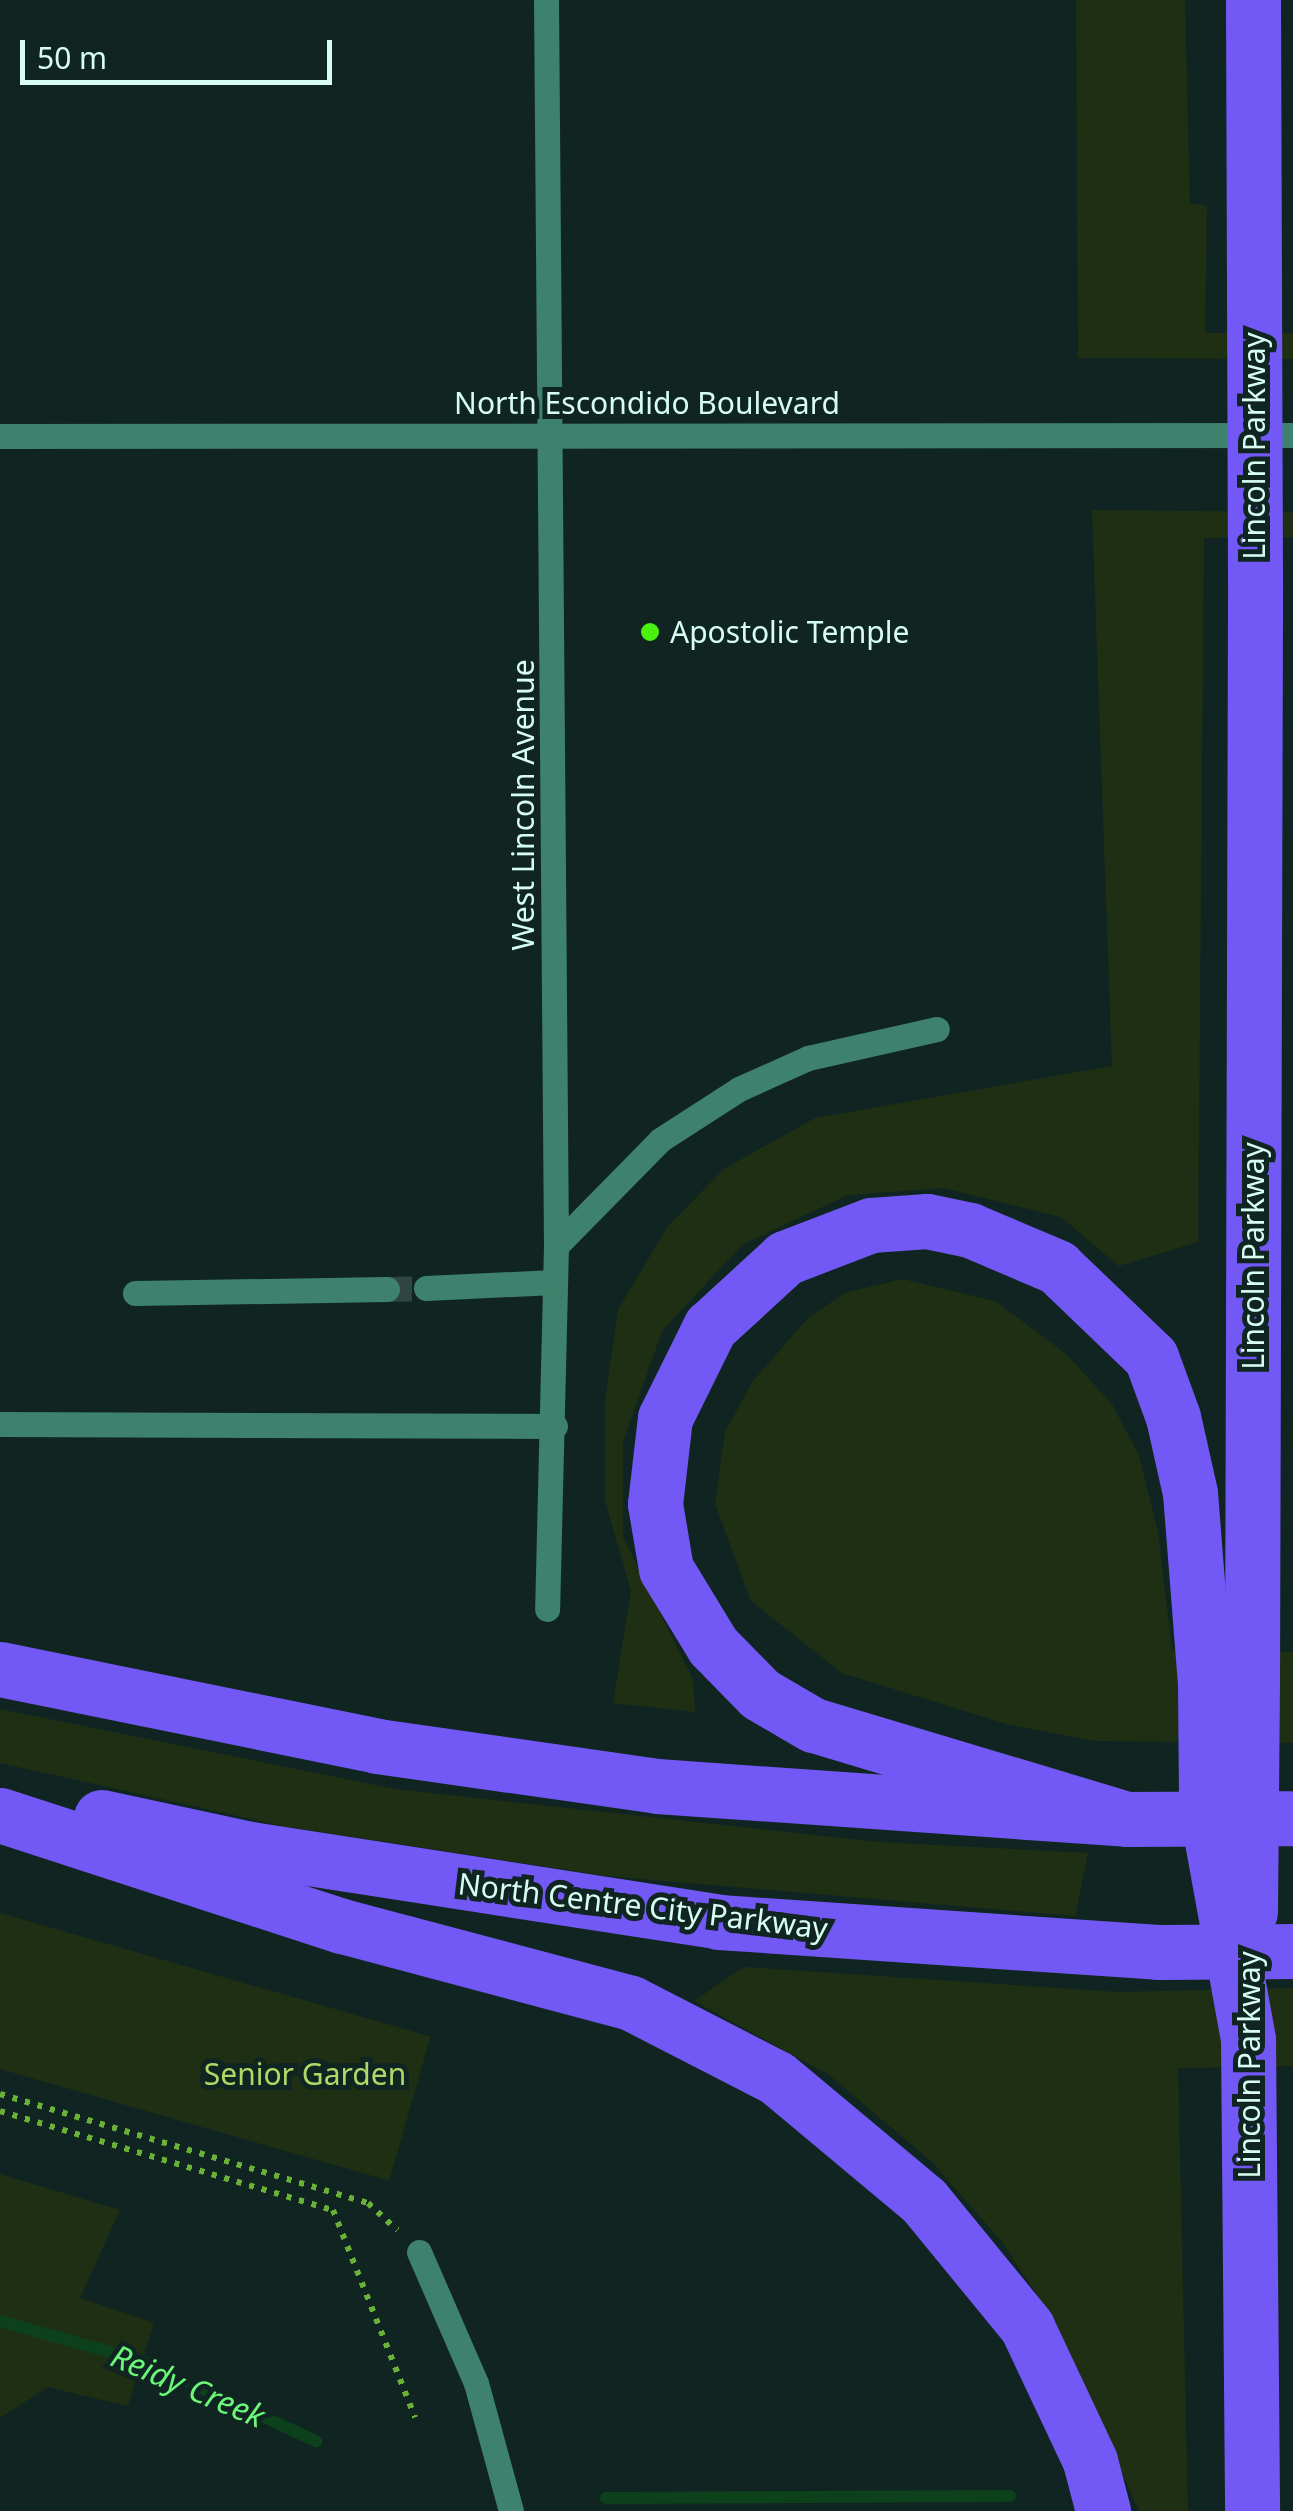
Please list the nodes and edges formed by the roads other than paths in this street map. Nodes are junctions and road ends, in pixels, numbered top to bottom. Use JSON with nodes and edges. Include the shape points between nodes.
{"nodes":[{"id":1,"x":546,"y":0,"type":"edge"},
{"id":2,"x":1253,"y":0,"type":"edge"},
{"id":3,"x":555,"y":435,"type":"junction"},
{"id":4,"x":1293,"y":435,"type":"edge"},
{"id":5,"x":0,"y":436,"type":"edge"},
{"id":6,"x":937,"y":1028,"type":"dead end"},
{"id":7,"x":556,"y":1246,"type":"junction"},
{"id":8,"x":555,"y":1282,"type":"junction"},
{"id":9,"x":426,"y":1288,"type":"tunnel mouth"},
{"id":10,"x":387,"y":1289,"type":"tunnel mouth"},
{"id":11,"x":135,"y":1293,"type":"dead end"},
{"id":12,"x":0,"y":1424,"type":"edge"},
{"id":13,"x":555,"y":1426,"type":"junction"},
{"id":14,"x":547,"y":1609,"type":"dead end"},
{"id":15,"x":0,"y":1668,"type":"edge"},
{"id":16,"x":1229,"y":1685,"type":"junction"},
{"id":17,"x":0,"y":1794,"type":"edge"},
{"id":18,"x":0,"y":1815,"type":"edge"},
{"id":19,"x":1293,"y":1818,"type":"edge"},
{"id":20,"x":1127,"y":1819,"type":"junction"},
{"id":21,"x":1293,"y":1951,"type":"edge"},
{"id":22,"x":420,"y":2252,"type":"road end"},
{"id":23,"x":511,"y":2511,"type":"edge"},
{"id":24,"x":1103,"y":2511,"type":"edge"},
{"id":25,"x":1252,"y":2511,"type":"edge"}],
"edges":[{"from":1,"to":3,"type":"street","name":"West Lincoln Avenue"},
{"from":2,"to":16,"type":"highway","name":"Lincoln Parkway","bridge":true,"via":[[1255,580]]},
{"from":3,"to":4,"type":"street","name":"North Escondido Boulevard"},
{"from":3,"to":5,"type":"street","name":"North Escondido Boulevard"},
{"from":3,"to":7,"type":"street","name":"West Lincoln Avenue"},
{"from":6,"to":7,"type":"street","via":[[808,1058],[739,1089],[660,1140]]},
{"from":7,"to":8,"type":"street","name":"West Lincoln Avenue"},
{"from":8,"to":9,"type":"street"},
{"from":8,"to":13,"type":"street","name":"West Lincoln Avenue"},
{"from":10,"to":11,"type":"street"},
{"from":12,"to":13,"type":"street"},
{"from":13,"to":14,"type":"street","name":"West Lincoln Avenue"},
{"from":15,"to":20,"type":"highway","via":[[378,1746],[638,1784]]},
{"from":16,"to":20,"type":"highway","via":[[1174,1417],[1151,1357],[1057,1267],[970,1230],[928,1221],[870,1225],[785,1258],[710,1327],[664,1418],[655,1504],[666,1569],[713,1646],[760,1694],[813,1724]]},
{"from":16,"to":25,"type":"highway","name":"Lincoln Parkway","bridge":true,"via":[[1248,2040]]},
{"from":17,"to":21,"type":"highway","name":"North Centre City Parkway","via":[[250,1850],[719,1922],[1158,1952]]},
{"from":18,"to":24,"type":"highway","via":[[342,1926],[631,2002],[777,2078],[924,2201],[1027,2327],[1090,2461]]},
{"from":19,"to":20,"type":"highway"},
{"from":22,"to":23,"type":"street","via":[[476,2383]]}]}
